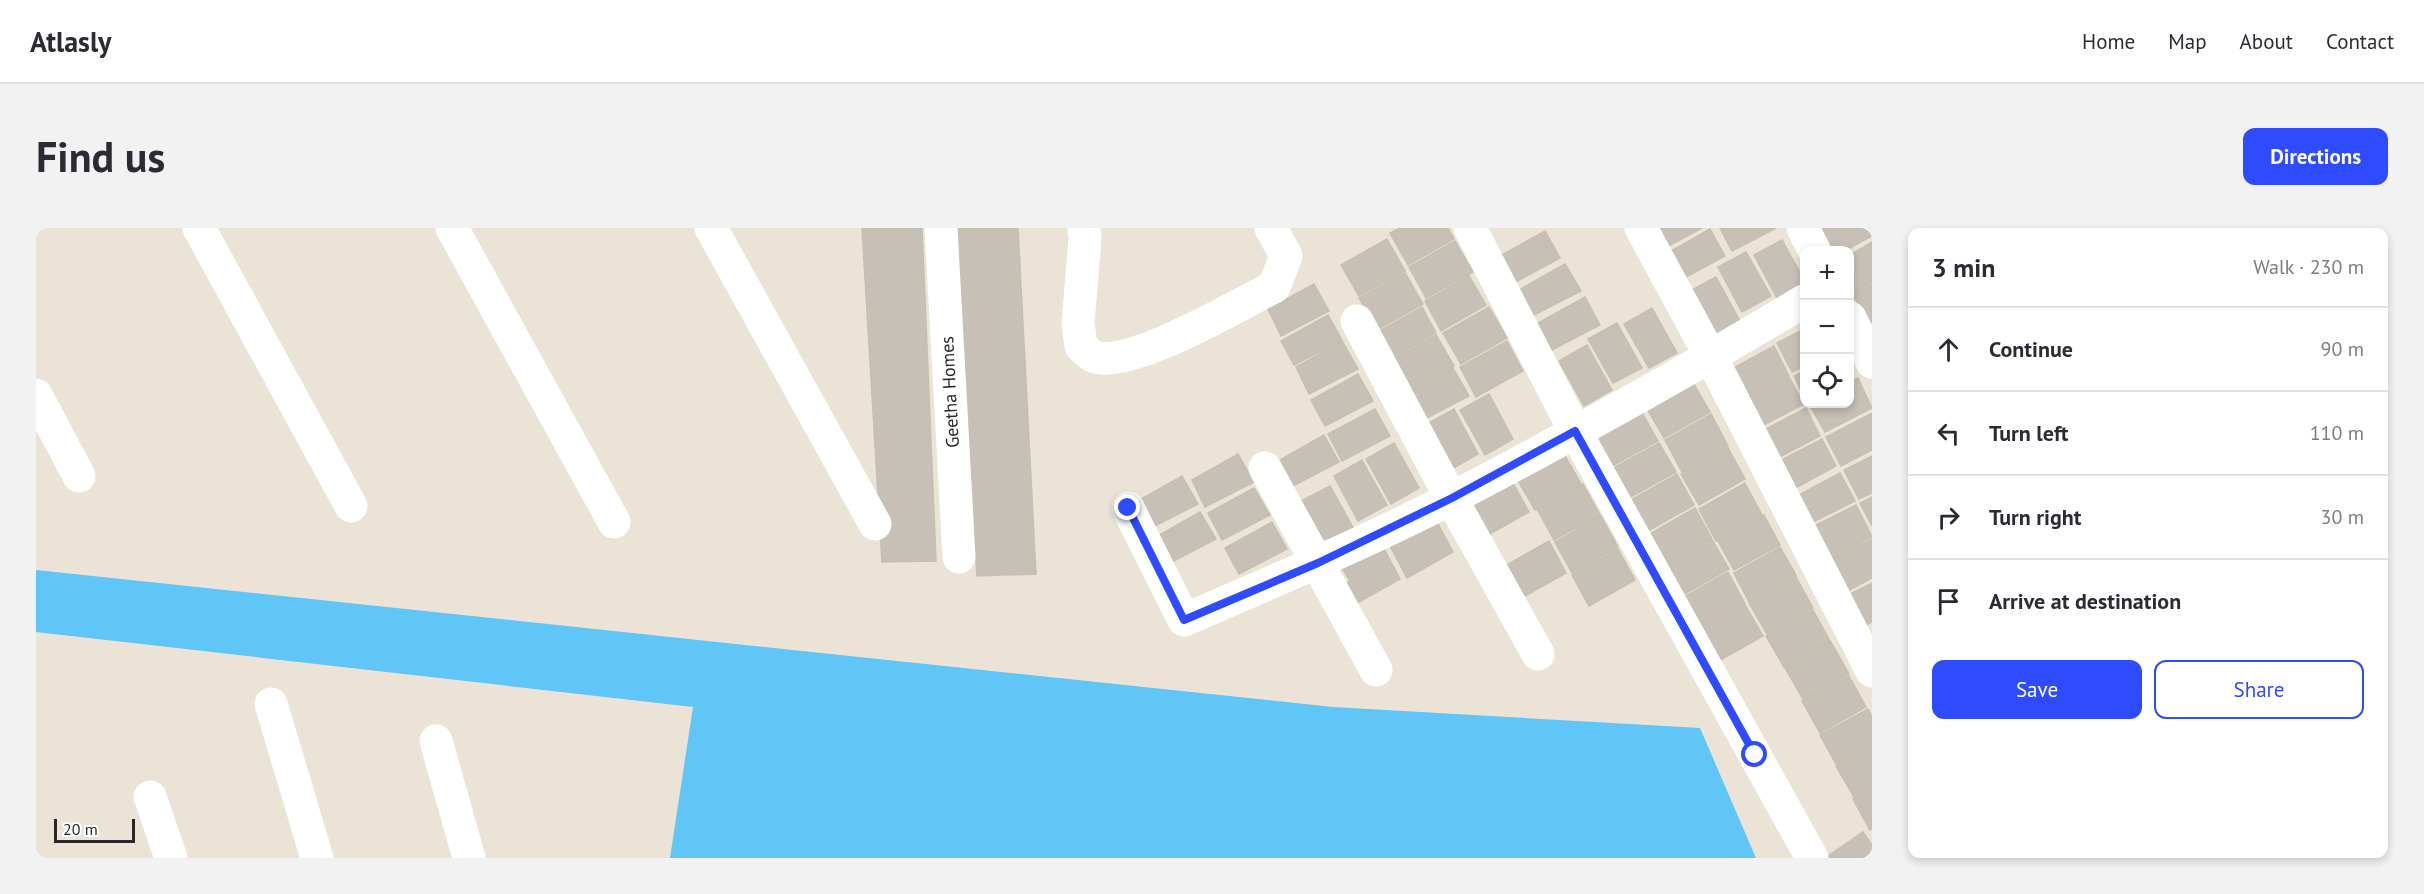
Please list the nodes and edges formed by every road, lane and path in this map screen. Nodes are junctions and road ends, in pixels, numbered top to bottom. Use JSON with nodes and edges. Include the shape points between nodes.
{"nodes":[{"id":1,"x":199,"y":228,"type":"edge"},
{"id":2,"x":452,"y":228,"type":"edge"},
{"id":3,"x":711,"y":228,"type":"edge"},
{"id":4,"x":941,"y":228,"type":"edge"},
{"id":5,"x":1084,"y":228,"type":"edge"},
{"id":6,"x":1271,"y":228,"type":"edge"},
{"id":7,"x":1470,"y":228,"type":"edge"},
{"id":8,"x":1641,"y":228,"type":"edge"},
{"id":9,"x":1803,"y":228,"type":"edge"},
{"id":10,"x":1812,"y":246,"type":"edge"},
{"id":11,"x":1800,"y":303,"type":"edge"},
{"id":12,"x":1357,"y":321,"type":"dead end"},
{"id":13,"x":1854,"y":326,"type":"edge"},
{"id":14,"x":1711,"y":357,"type":"junction"},
{"id":15,"x":1872,"y":362,"type":"edge"},
{"id":16,"x":36,"y":395,"type":"edge"},
{"id":17,"x":1575,"y":431,"type":"junction"},
{"id":18,"x":1266,"y":468,"type":"dead end"},
{"id":19,"x":79,"y":476,"type":"dead end"},
{"id":20,"x":1452,"y":498,"type":"junction"},
{"id":21,"x":351,"y":506,"type":"dead end"},
{"id":22,"x":1128,"y":508,"type":"dead end"},
{"id":23,"x":614,"y":522,"type":"dead end"},
{"id":24,"x":875,"y":524,"type":"dead end"},
{"id":25,"x":959,"y":557,"type":"dead end"},
{"id":26,"x":1318,"y":563,"type":"junction"},
{"id":27,"x":1538,"y":654,"type":"dead end"},
{"id":28,"x":1376,"y":670,"type":"dead end"},
{"id":29,"x":1872,"y":671,"type":"edge"},
{"id":30,"x":271,"y":704,"type":"dead end"},
{"id":31,"x":436,"y":741,"type":"dead end"},
{"id":32,"x":150,"y":797,"type":"dead end"},
{"id":33,"x":171,"y":858,"type":"edge"},
{"id":34,"x":317,"y":858,"type":"edge"},
{"id":35,"x":470,"y":858,"type":"edge"},
{"id":36,"x":1812,"y":858,"type":"edge"}],
"edges":[{"from":1,"to":21,"type":"street"},
{"from":2,"to":23,"type":"street"},
{"from":3,"to":24,"type":"street"},
{"from":4,"to":25,"type":"street","name":"Geetha Homes"},
{"from":5,"to":6,"type":"street","via":[[1078,323],[1081,346],[1093,356],[1105,358],[1127,355],[1180,336],[1274,287],[1286,256]]},
{"from":7,"to":17,"type":"street"},
{"from":8,"to":14,"type":"street"},
{"from":9,"to":10,"type":"street"},
{"from":11,"to":14,"type":"street"},
{"from":12,"to":20,"type":"street"},
{"from":13,"to":15,"type":"street"},
{"from":14,"to":17,"type":"street"},
{"from":14,"to":29,"type":"street"},
{"from":16,"to":19,"type":"street"},
{"from":17,"to":20,"type":"street"},
{"from":17,"to":36,"type":"street"},
{"from":18,"to":26,"type":"street"},
{"from":20,"to":26,"type":"street"},
{"from":20,"to":27,"type":"street"},
{"from":22,"to":26,"type":"street","via":[[1184,620]]},
{"from":26,"to":28,"type":"street"},
{"from":30,"to":34,"type":"street"},
{"from":31,"to":35,"type":"street"},
{"from":32,"to":33,"type":"street"}]}
